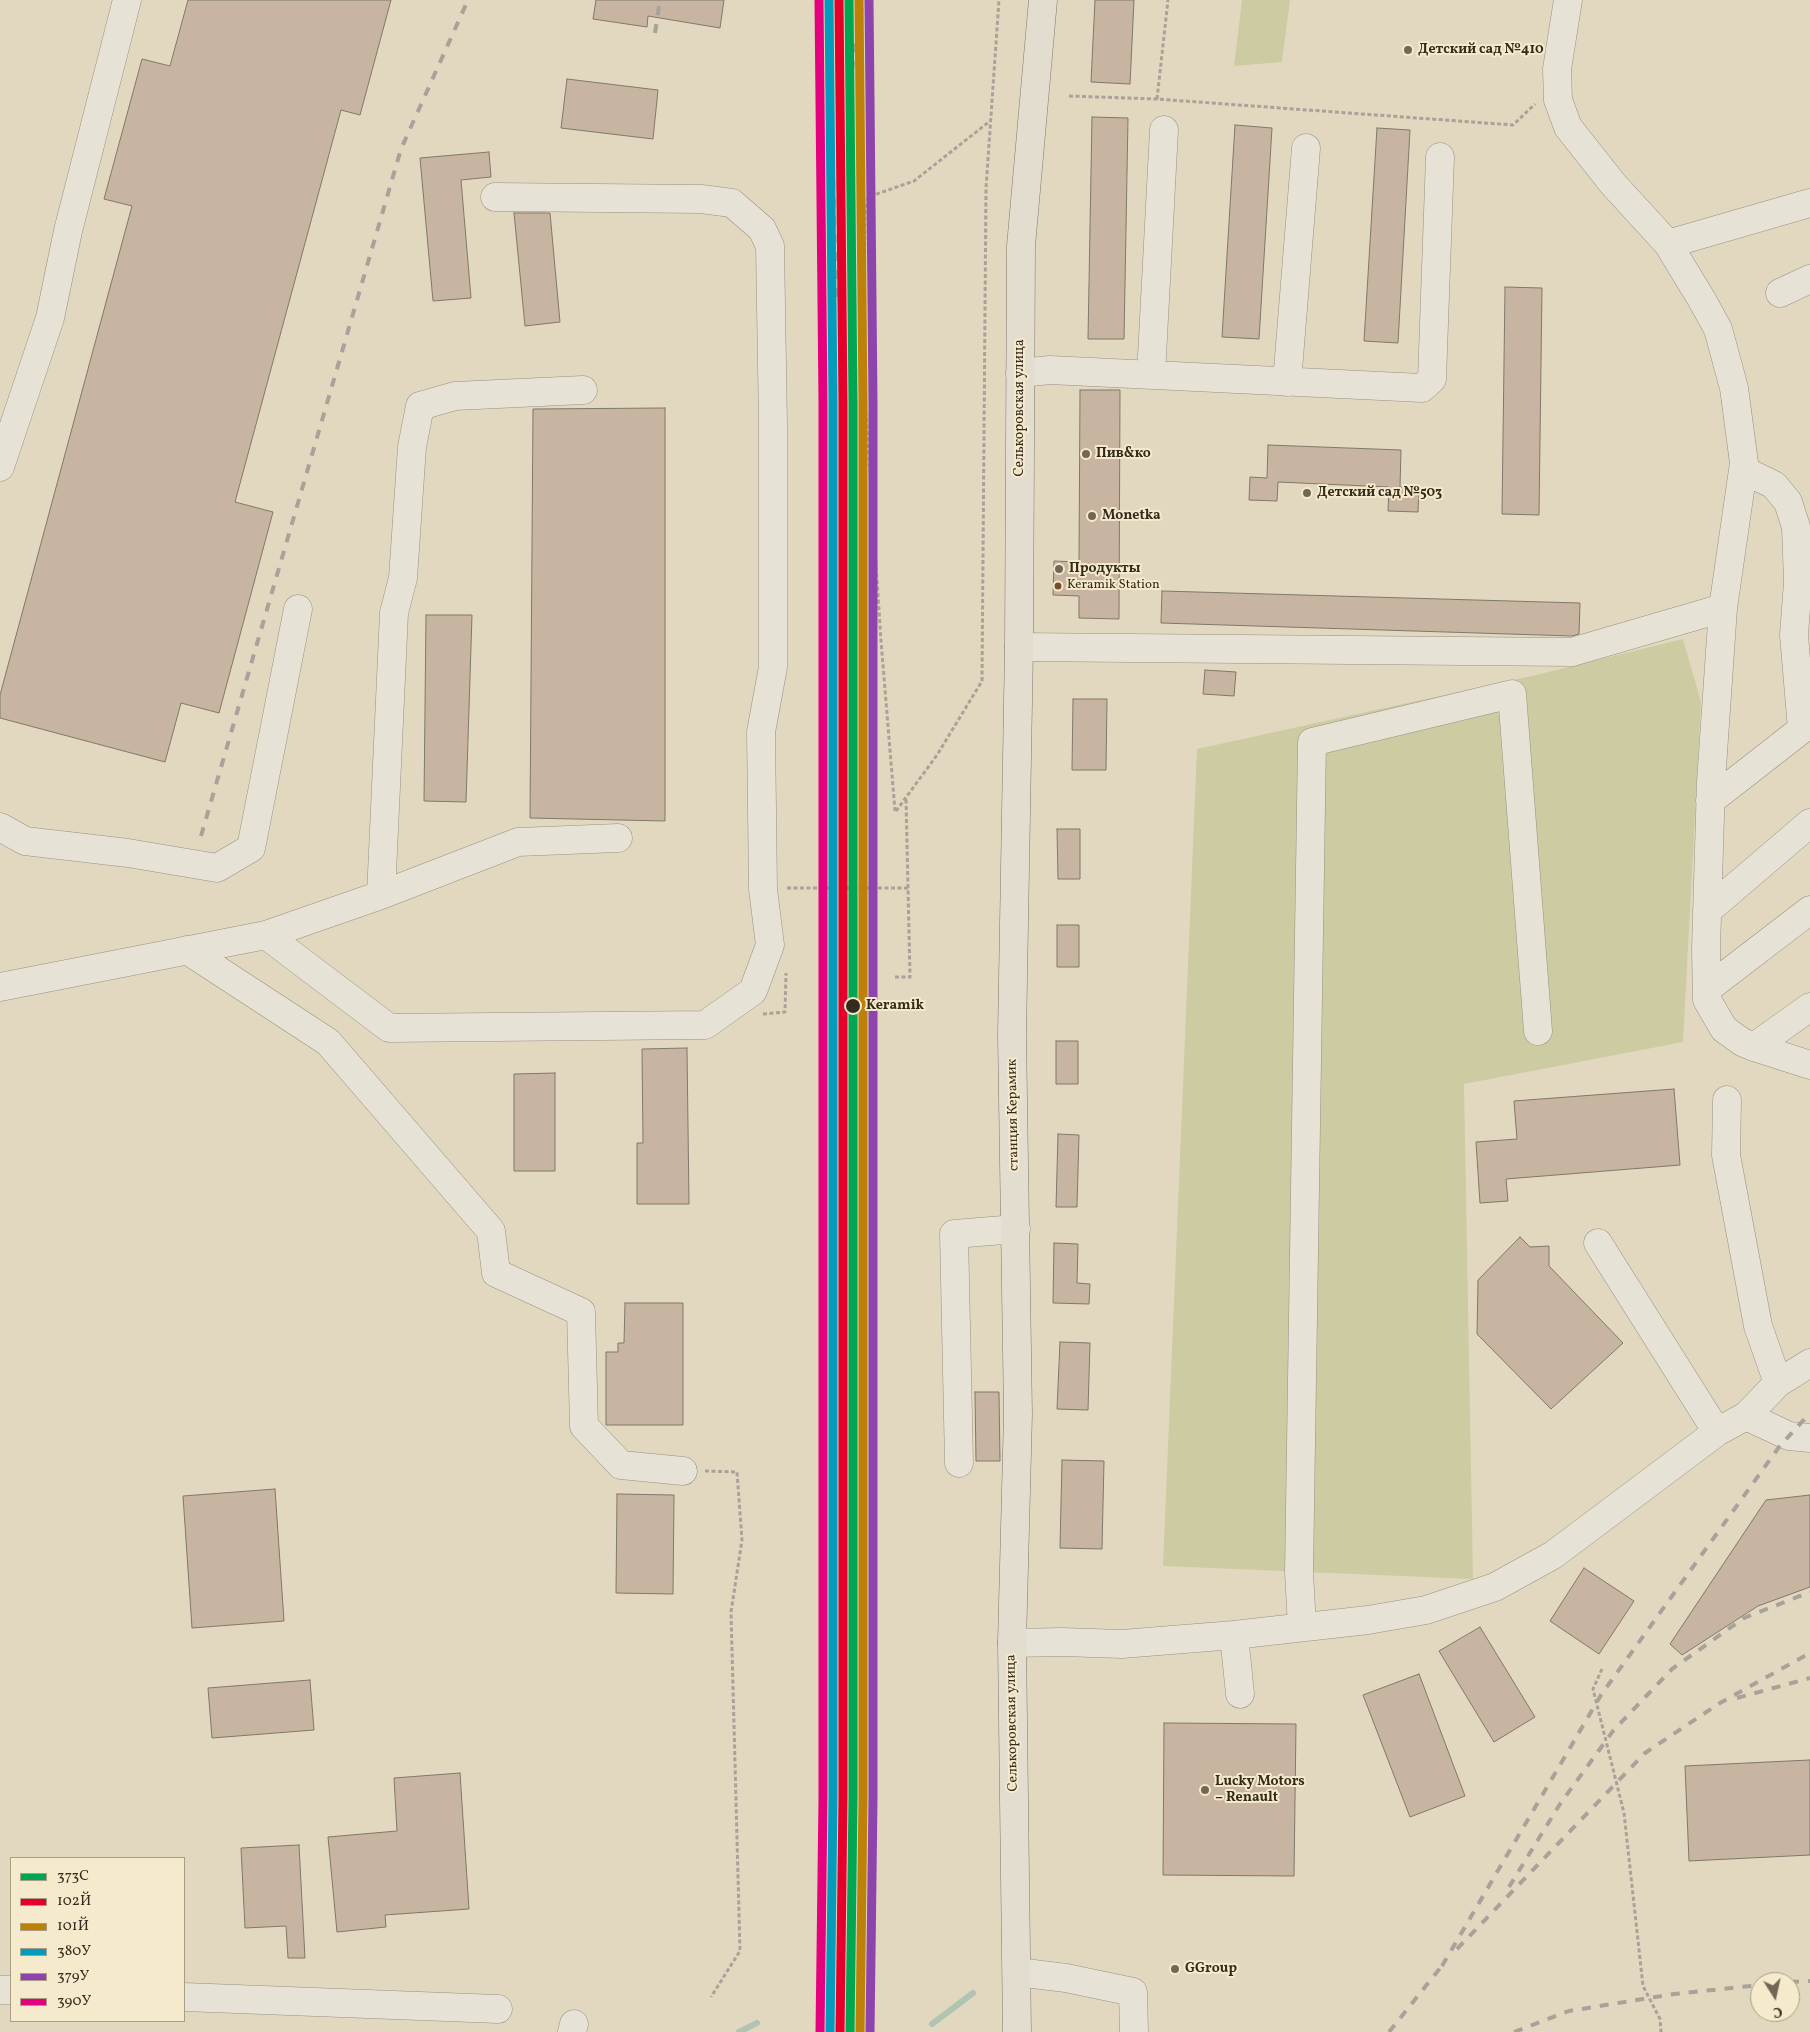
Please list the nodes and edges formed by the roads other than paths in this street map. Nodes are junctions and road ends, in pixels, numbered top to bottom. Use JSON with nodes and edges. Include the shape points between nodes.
{"nodes":[{"id":1,"x":127,"y":0,"type":"edge"},
{"id":2,"x":1043,"y":0,"type":"edge"},
{"id":3,"x":1568,"y":0,"type":"edge"},
{"id":4,"x":1164,"y":130,"type":"dead end"},
{"id":5,"x":1306,"y":148,"type":"dead end"},
{"id":6,"x":1440,"y":157,"type":"dead end"},
{"id":7,"x":494,"y":197,"type":"dead end"},
{"id":8,"x":1810,"y":203,"type":"edge"},
{"id":9,"x":1668,"y":244,"type":"junction"},
{"id":10,"x":1810,"y":279,"type":"edge"},
{"id":11,"x":1780,"y":293,"type":"dead end"},
{"id":12,"x":1020,"y":373,"type":"junction"},
{"id":13,"x":1151,"y":375,"type":"junction"},
{"id":14,"x":1287,"y":382,"type":"junction"},
{"id":15,"x":583,"y":390,"type":"dead end"},
{"id":16,"x":0,"y":467,"type":"edge"},
{"id":17,"x":1743,"y":470,"type":"junction"},
{"id":18,"x":1723,"y":608,"type":"junction"},
{"id":19,"x":298,"y":609,"type":"dead end"},
{"id":20,"x":1019,"y":647,"type":"junction"},
{"id":21,"x":1806,"y":726,"type":"edge"},
{"id":22,"x":1710,"y":801,"type":"junction"},
{"id":23,"x":1015,"y":816,"type":"joint"},
{"id":24,"x":1810,"y":822,"type":"edge"},
{"id":25,"x":0,"y":827,"type":"edge"},
{"id":26,"x":618,"y":838,"type":"dead end"},
{"id":27,"x":381,"y":895,"type":"junction"},
{"id":28,"x":1810,"y":910,"type":"edge"},
{"id":29,"x":1707,"y":912,"type":"junction"},
{"id":30,"x":266,"y":935,"type":"junction"},
{"id":31,"x":187,"y":950,"type":"junction"},
{"id":32,"x":0,"y":987,"type":"edge"},
{"id":33,"x":1707,"y":989,"type":"junction"},
{"id":34,"x":1810,"y":1007,"type":"edge"},
{"id":35,"x":1538,"y":1031,"type":"dead end"},
{"id":36,"x":1754,"y":1047,"type":"junction"},
{"id":37,"x":1810,"y":1065,"type":"edge"},
{"id":38,"x":1727,"y":1100,"type":"dead end"},
{"id":39,"x":1016,"y":1230,"type":"junction"},
{"id":40,"x":1598,"y":1243,"type":"dead end"},
{"id":41,"x":1810,"y":1363,"type":"edge"},
{"id":42,"x":1778,"y":1382,"type":"junction"},
{"id":43,"x":1018,"y":1414,"type":"joint"},
{"id":44,"x":1746,"y":1416,"type":"junction"},
{"id":45,"x":1717,"y":1432,"type":"junction"},
{"id":46,"x":1810,"y":1438,"type":"edge"},
{"id":47,"x":959,"y":1463,"type":"dead end"},
{"id":48,"x":683,"y":1471,"type":"road end"},
{"id":49,"x":1302,"y":1627,"type":"junction"},
{"id":50,"x":1234,"y":1635,"type":"junction"},
{"id":51,"x":1012,"y":1643,"type":"junction"},
{"id":52,"x":1240,"y":1694,"type":"dead end"},
{"id":53,"x":1017,"y":1972,"type":"junction"},
{"id":54,"x":185,"y":1997,"type":"edge"},
{"id":55,"x":498,"y":2009,"type":"dead end"},
{"id":56,"x":1017,"y":2032,"type":"edge"},
{"id":57,"x":1134,"y":2032,"type":"edge"}],
"edges":[{"from":1,"to":16,"type":"street","via":[[68,231],[50,318]]},
{"from":2,"to":12,"type":"main road","name":"Селькоровская улица","via":[[1021,246]]},
{"from":3,"to":9,"type":"street","via":[[1557,69],[1558,100],[1568,127],[1613,184]]},
{"from":4,"to":13,"type":"street"},
{"from":5,"to":14,"type":"street"},
{"from":6,"to":14,"type":"street","via":[[1432,379],[1422,388]]},
{"from":7,"to":30,"type":"street","via":[[732,203],[762,229],[770,246],[773,667],[761,732],[764,889],[770,945],[753,991],[704,1025],[389,1028]]},
{"from":8,"to":9,"type":"street"},
{"from":9,"to":17,"type":"street","via":[[1718,330],[1734,388]]},
{"from":10,"to":11,"type":"street"},
{"from":12,"to":13,"type":"street","via":[[1050,370]]},
{"from":12,"to":20,"type":"main road","name":"Селькоровская улица"},
{"from":13,"to":14,"type":"street"},
{"from":15,"to":27,"type":"street","via":[[454,396],[420,406],[412,447],[403,578],[394,613]]},
{"from":17,"to":18,"type":"street"},
{"from":17,"to":21,"type":"street","via":[[1774,485],[1788,502],[1796,527],[1798,582],[1794,635]]},
{"from":18,"to":20,"type":"street","via":[[1572,652]]},
{"from":18,"to":22,"type":"street"},
{"from":19,"to":25,"type":"street","via":[[251,848],[216,868],[128,853],[25,841]]},
{"from":20,"to":23,"type":"main road","name":"Селькоровская улица"},
{"from":21,"to":22,"type":"street"},
{"from":22,"to":29,"type":"street"},
{"from":23,"to":39,"type":"main road","name":"станция Керамик","via":[[1012,1035]]},
{"from":24,"to":29,"type":"street"},
{"from":26,"to":27,"type":"street","via":[[518,842]]},
{"from":27,"to":30,"type":"street"},
{"from":28,"to":33,"type":"street"},
{"from":29,"to":33,"type":"street"},
{"from":30,"to":31,"type":"street"},
{"from":31,"to":32,"type":"street"},
{"from":31,"to":48,"type":"street","via":[[328,1042],[491,1230],[496,1273],[581,1312],[584,1426],[621,1465]]},
{"from":33,"to":36,"type":"street","via":[[1707,1000],[1724,1029]]},
{"from":34,"to":36,"type":"street"},
{"from":35,"to":49,"type":"street","via":[[1512,694],[1312,742],[1299,1572]]},
{"from":36,"to":37,"type":"street"},
{"from":38,"to":42,"type":"street","via":[[1726,1155],[1758,1326]]},
{"from":39,"to":43,"type":"main road","name":"станция Керамик"},
{"from":39,"to":47,"type":"street","via":[[954,1234]]},
{"from":40,"to":45,"type":"street"},
{"from":41,"to":42,"type":"street"},
{"from":42,"to":44,"type":"street"},
{"from":43,"to":51,"type":"main road","name":"Селькоровская улица"},
{"from":44,"to":45,"type":"street"},
{"from":44,"to":46,"type":"street","via":[[1789,1436]]},
{"from":45,"to":49,"type":"street","via":[[1553,1555],[1495,1587],[1426,1610]]},
{"from":49,"to":50,"type":"street"},
{"from":50,"to":51,"type":"street","via":[[1122,1644]]},
{"from":50,"to":52,"type":"street"},
{"from":51,"to":53,"type":"main road","name":"Селькоровская улица"},
{"from":53,"to":56,"type":"main road","name":"Селькоровская улица"},
{"from":53,"to":57,"type":"street","via":[[1133,1992]]},
{"from":54,"to":55,"type":"street"}]}
